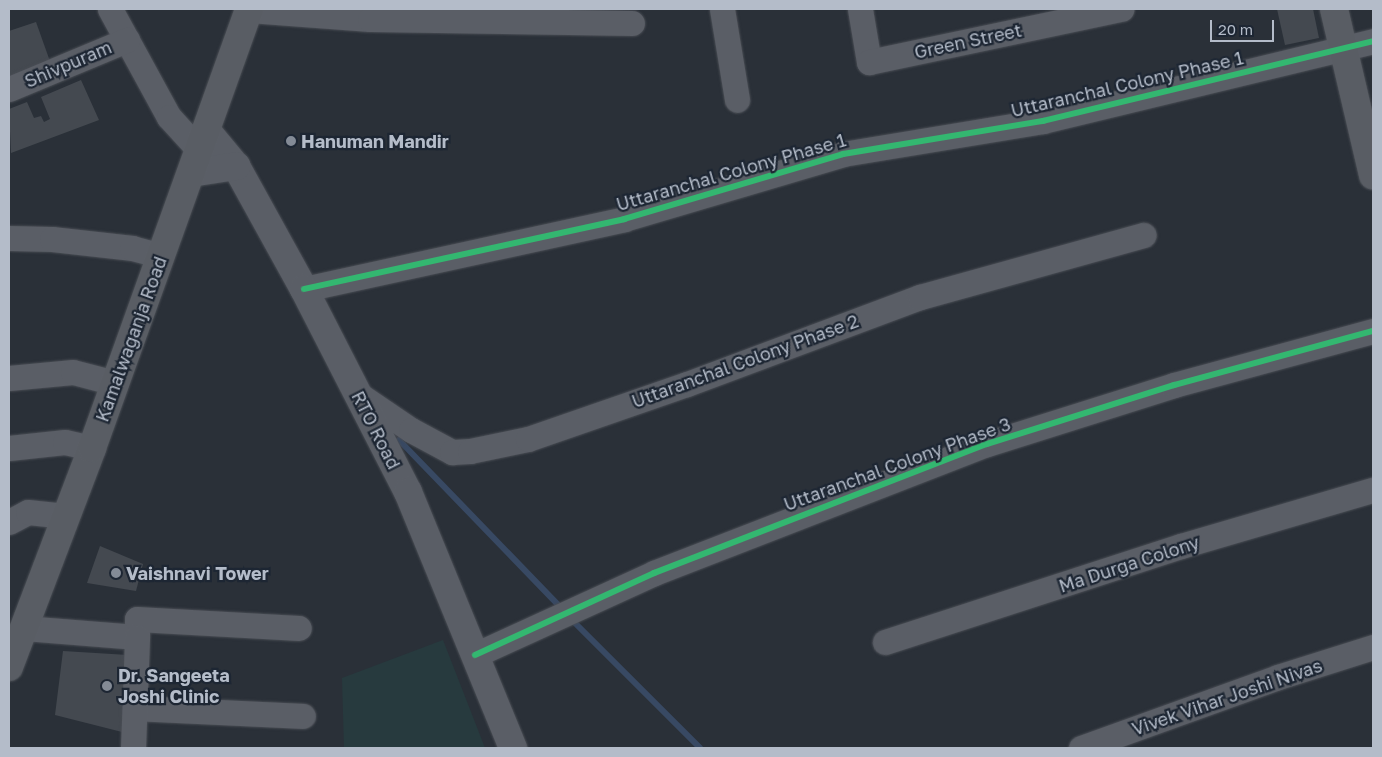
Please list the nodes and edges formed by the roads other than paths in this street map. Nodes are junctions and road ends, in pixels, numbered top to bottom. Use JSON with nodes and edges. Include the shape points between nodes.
{"nodes":[{"id":1,"x":110,"y":9,"type":"edge"},
{"id":2,"x":249,"y":9,"type":"edge"},
{"id":3,"x":722,"y":9,"type":"edge"},
{"id":4,"x":860,"y":9,"type":"edge"},
{"id":5,"x":1121,"y":9,"type":"edge"},
{"id":6,"x":1334,"y":9,"type":"edge"},
{"id":7,"x":632,"y":22,"type":"dead end"},
{"id":8,"x":127,"y":40,"type":"junction"},
{"id":9,"x":1373,"y":41,"type":"edge"},
{"id":10,"x":1343,"y":48,"type":"junction"},
{"id":11,"x":9,"y":89,"type":"edge"},
{"id":12,"x":737,"y":100,"type":"dead end"},
{"id":13,"x":199,"y":151,"type":"junction"},
{"id":14,"x":236,"y":166,"type":"junction"},
{"id":15,"x":1373,"y":175,"type":"edge"},
{"id":16,"x":1144,"y":235,"type":"dead end"},
{"id":17,"x":9,"y":238,"type":"edge"},
{"id":18,"x":161,"y":256,"type":"junction"},
{"id":19,"x":304,"y":289,"type":"junction"},
{"id":20,"x":1373,"y":331,"type":"edge"},
{"id":21,"x":9,"y":378,"type":"edge"},
{"id":22,"x":115,"y":383,"type":"junction"},
{"id":23,"x":358,"y":394,"type":"junction"},
{"id":24,"x":9,"y":448,"type":"edge"},
{"id":25,"x":92,"y":448,"type":"junction"},
{"id":26,"x":1373,"y":490,"type":"edge"},
{"id":27,"x":66,"y":516,"type":"junction"},
{"id":28,"x":9,"y":522,"type":"edge"},
{"id":29,"x":24,"y":628,"type":"junction"},
{"id":30,"x":299,"y":628,"type":"dead end"},
{"id":31,"x":137,"y":637,"type":"junction"},
{"id":32,"x":885,"y":642,"type":"dead end"},
{"id":33,"x":1373,"y":647,"type":"edge"},
{"id":34,"x":475,"y":655,"type":"junction"},
{"id":35,"x":9,"y":667,"type":"edge"},
{"id":36,"x":135,"y":708,"type":"junction"},
{"id":37,"x":303,"y":716,"type":"dead end"},
{"id":38,"x":132,"y":748,"type":"edge"},
{"id":39,"x":513,"y":748,"type":"edge"},
{"id":40,"x":1081,"y":748,"type":"edge"}],
"edges":[{"from":1,"to":8,"type":"street"},
{"from":2,"to":7,"type":"street","via":[[370,19]]},
{"from":2,"to":13,"type":"main road","name":"Kamalwaganja Road"},
{"from":3,"to":12,"type":"street"},
{"from":4,"to":5,"type":"street","name":"Green Street","via":[[869,62]]},
{"from":6,"to":10,"type":"main road"},
{"from":8,"to":11,"type":"street","name":"Shivpuram"},
{"from":8,"to":13,"type":"street","via":[[175,126]]},
{"from":9,"to":10,"type":"street","name":"Uttaranchal Colony Phase 1"},
{"from":10,"to":15,"type":"main road"},
{"from":10,"to":19,"type":"street","name":"Uttaranchal Colony Phase 1","via":[[1043,121],[843,154],[624,219]]},
{"from":13,"to":14,"type":"street","name":"RTO Road"},
{"from":13,"to":14,"type":"street"},
{"from":13,"to":18,"type":"main road","name":"Kamalwaganja Road"},
{"from":14,"to":19,"type":"street","name":"RTO Road"},
{"from":16,"to":23,"type":"street","name":"Uttaranchal Colony Phase 2","via":[[920,296],[678,388],[528,439],[470,451],[452,452],[411,430]]},
{"from":17,"to":18,"type":"street","via":[[132,248]]},
{"from":18,"to":22,"type":"main road","name":"Kamalwaganja Road"},
{"from":19,"to":23,"type":"street","name":"RTO Road"},
{"from":20,"to":34,"type":"street","name":"Uttaranchal Colony Phase 3","via":[[1174,385],[987,444],[654,573]]},
{"from":21,"to":22,"type":"street","via":[[73,372]]},
{"from":22,"to":25,"type":"main road","name":"Kamalwaganja Road"},
{"from":23,"to":34,"type":"street","name":"RTO Road","via":[[408,492]]},
{"from":24,"to":25,"type":"street","via":[[65,442]]},
{"from":25,"to":27,"type":"main road","name":"Kamalwaganja Road"},
{"from":26,"to":32,"type":"street","name":"Ma Durga Colony","via":[[1181,546]]},
{"from":27,"to":28,"type":"street","via":[[28,512]]},
{"from":27,"to":29,"type":"main road","name":"Kamalwaganja Road"},
{"from":29,"to":31,"type":"street"},
{"from":29,"to":35,"type":"main road","name":"Kamalwaganja Road"},
{"from":30,"to":31,"type":"street","via":[[138,618]]},
{"from":31,"to":36,"type":"street"},
{"from":33,"to":40,"type":"street","name":"Vivek Vihar Joshi Nivas","via":[[1278,677]]},
{"from":34,"to":39,"type":"street","name":"RTO Road"},
{"from":36,"to":37,"type":"street"},
{"from":36,"to":38,"type":"street"}]}
